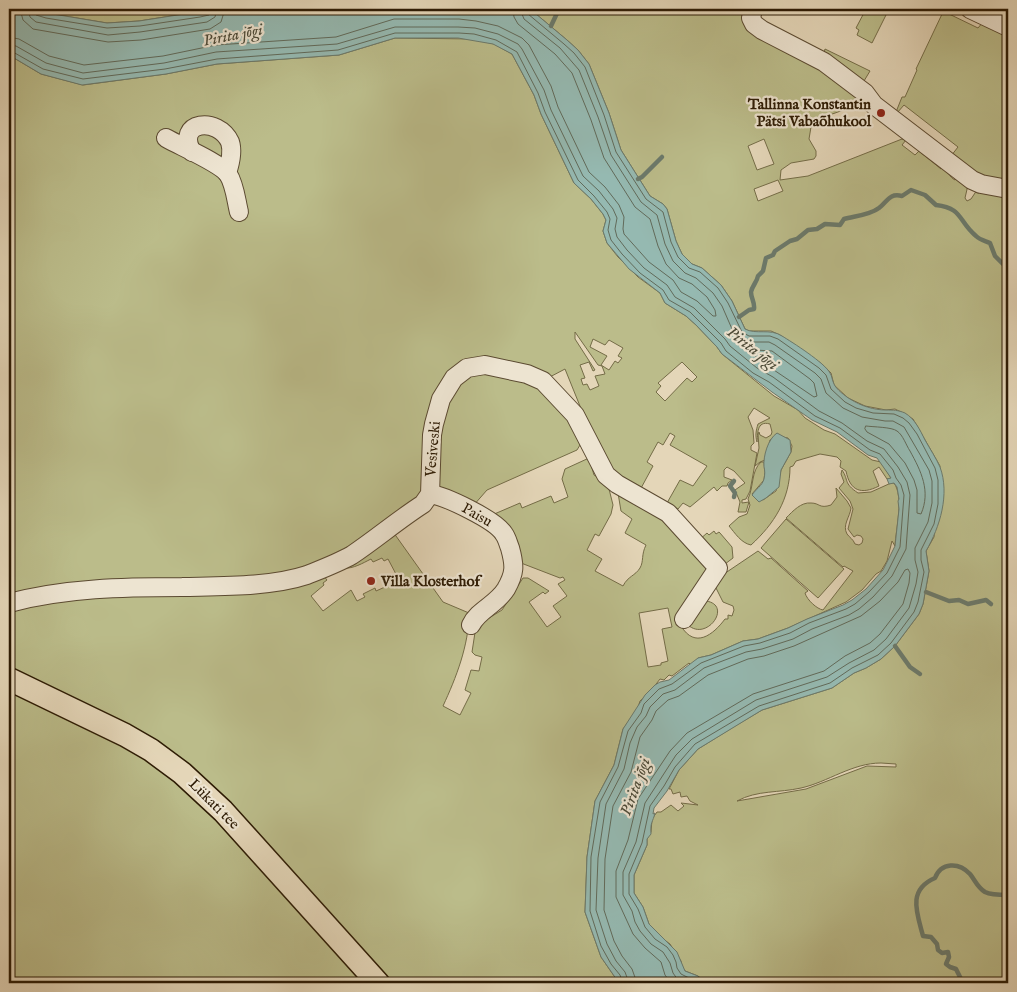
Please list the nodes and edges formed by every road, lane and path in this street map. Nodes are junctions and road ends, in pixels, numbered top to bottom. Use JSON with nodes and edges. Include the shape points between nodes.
{"nodes":[{"id":1,"x":752,"y":9,"type":"edge"},
{"id":2,"x":970,"y":9,"type":"edge"},
{"id":3,"x":1008,"y":27,"type":"edge"},
{"id":4,"x":166,"y":138,"type":"dead end"},
{"id":5,"x":192,"y":152,"type":"junction"},
{"id":6,"x":227,"y":173,"type":"junction"},
{"id":7,"x":1008,"y":189,"type":"edge"},
{"id":8,"x":239,"y":212,"type":"dead end"},
{"id":9,"x":430,"y":494,"type":"junction"},
{"id":10,"x":9,"y":603,"type":"edge"},
{"id":11,"x":684,"y":619,"type":"dead end"},
{"id":12,"x":471,"y":624,"type":"dead end"},
{"id":13,"x":9,"y":679,"type":"edge"},
{"id":14,"x":378,"y":983,"type":"edge"}],
"edges":[{"from":1,"to":7,"type":"street","via":[[754,24],[824,62],[972,180]]},
{"from":2,"to":3,"type":"street"},
{"from":4,"to":5,"type":"street"},
{"from":5,"to":6,"type":"street"},
{"from":5,"to":6,"type":"street","via":[[188,136],[194,128],[203,124],[223,132],[230,144]]},
{"from":6,"to":8,"type":"street"},
{"from":9,"to":10,"type":"street","name":"Vesiveski","via":[[423,504],[352,555],[299,577],[242,585],[104,589],[46,595]]},
{"from":9,"to":11,"type":"street","name":"Vesiveski","via":[[434,424],[441,399],[454,378],[468,368],[485,365],[538,378],[575,415],[606,475],[668,513],[718,568]]},
{"from":9,"to":12,"type":"street","name":"Paisu","via":[[473,512],[499,528],[507,539],[514,571],[495,603]]},
{"from":13,"to":14,"type":"main road","name":"Lükati tee","via":[[125,735],[182,772],[223,811]]}]}
